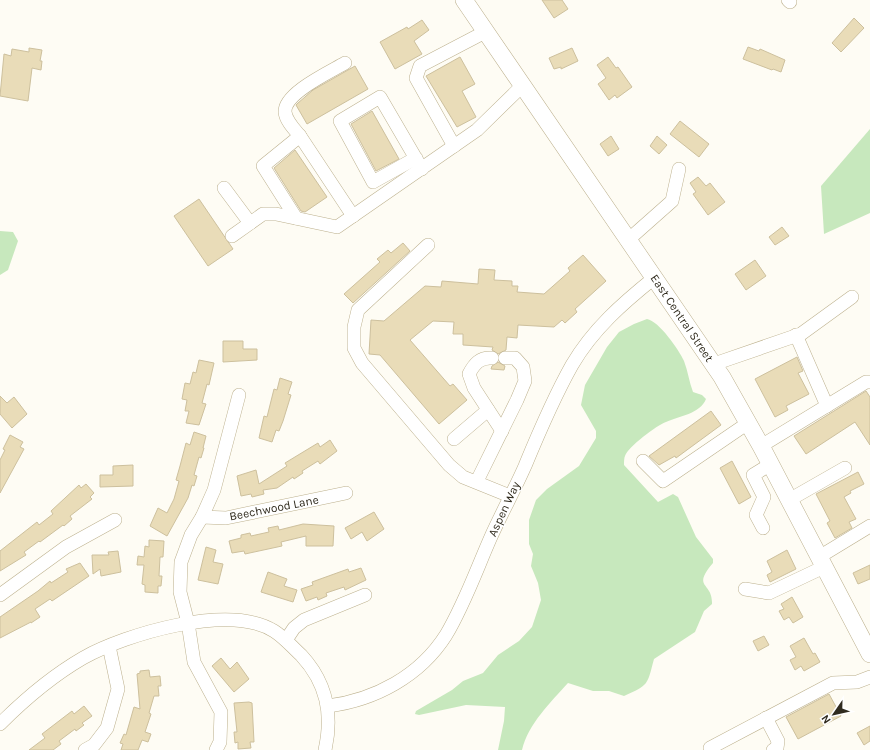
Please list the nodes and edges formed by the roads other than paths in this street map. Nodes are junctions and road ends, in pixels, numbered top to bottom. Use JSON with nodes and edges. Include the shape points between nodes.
{"nodes":[{"id":1,"x":464,"y":0,"type":"edge"},
{"id":2,"x":486,"y":32,"type":"junction"},
{"id":3,"x":346,"y":63,"type":"dead end"},
{"id":4,"x":522,"y":86,"type":"junction"},
{"id":5,"x":300,"y":136,"type":"junction"},
{"id":6,"x":454,"y":146,"type":"junction"},
{"id":7,"x":419,"y":163,"type":"junction"},
{"id":8,"x":679,"y":169,"type":"dead end"},
{"id":9,"x":224,"y":188,"type":"dead end"},
{"id":10,"x":353,"y":216,"type":"junction"},
{"id":11,"x":296,"y":218,"type":"junction"},
{"id":12,"x":250,"y":223,"type":"junction"},
{"id":13,"x":232,"y":236,"type":"dead end"},
{"id":14,"x":628,"y":240,"type":"junction"},
{"id":15,"x":428,"y":245,"type":"dead end"},
{"id":16,"x":654,"y":278,"type":"junction"},
{"id":17,"x":852,"y":297,"type":"dead end"},
{"id":18,"x":796,"y":335,"type":"junction"},
{"id":19,"x":492,"y":358,"type":"dead end"},
{"id":20,"x":505,"y":358,"type":"dead end"},
{"id":21,"x":714,"y":364,"type":"junction"},
{"id":22,"x":870,"y":382,"type":"edge"},
{"id":23,"x":239,"y":395,"type":"dead end"},
{"id":24,"x":827,"y":406,"type":"junction"},
{"id":25,"x":488,"y":410,"type":"junction"},
{"id":26,"x":748,"y":423,"type":"junction"},
{"id":27,"x":502,"y":431,"type":"junction"},
{"id":28,"x":454,"y":439,"type":"dead end"},
{"id":29,"x":761,"y":446,"type":"junction"},
{"id":30,"x":643,"y":461,"type":"dead end"},
{"id":31,"x":771,"y":464,"type":"junction"},
{"id":32,"x":845,"y":468,"type":"dead end"},
{"id":33,"x":477,"y":481,"type":"junction"},
{"id":34,"x":346,"y":493,"type":"dead end"},
{"id":35,"x":510,"y":496,"type":"junction"},
{"id":36,"x":789,"y":500,"type":"junction"},
{"id":37,"x":202,"y":517,"type":"junction"},
{"id":38,"x":115,"y":520,"type":"dead end"},
{"id":39,"x":870,"y":526,"type":"edge"},
{"id":40,"x":764,"y":528,"type":"dead end"},
{"id":41,"x":822,"y":562,"type":"junction"},
{"id":42,"x":745,"y":589,"type":"dead end"},
{"id":43,"x":0,"y":595,"type":"edge"},
{"id":44,"x":365,"y":595,"type":"dead end"},
{"id":45,"x":188,"y":623,"type":"junction"},
{"id":46,"x":286,"y":640,"type":"junction"},
{"id":47,"x":109,"y":646,"type":"junction"},
{"id":48,"x":870,"y":654,"type":"edge"},
{"id":49,"x":870,"y":677,"type":"edge"},
{"id":50,"x":328,"y":706,"type":"junction"},
{"id":51,"x":766,"y":718,"type":"junction"},
{"id":52,"x":0,"y":724,"type":"edge"},
{"id":53,"x":85,"y":750,"type":"edge"},
{"id":54,"x":216,"y":750,"type":"edge"},
{"id":55,"x":325,"y":750,"type":"edge"},
{"id":56,"x":711,"y":750,"type":"edge"},
{"id":57,"x":773,"y":750,"type":"edge"}],
"edges":[{"from":1,"to":2,"type":"main road","name":"East Central Street"},
{"from":2,"to":4,"type":"main road","name":"East Central Street"},
{"from":2,"to":6,"type":"street","via":[[420,66],[416,78]]},
{"from":3,"to":5,"type":"street","via":[[305,87],[287,103],[285,112]]},
{"from":4,"to":6,"type":"street","via":[[477,130]]},
{"from":4,"to":14,"type":"main road","name":"East Central Street"},
{"from":5,"to":10,"type":"street"},
{"from":5,"to":11,"type":"street","via":[[263,166]]},
{"from":6,"to":7,"type":"street"},
{"from":7,"to":7,"type":"street","via":[[380,97],[340,121],[373,182]]},
{"from":7,"to":10,"type":"street"},
{"from":8,"to":14,"type":"street","via":[[672,201]]},
{"from":9,"to":12,"type":"street"},
{"from":10,"to":11,"type":"street","via":[[337,227]]},
{"from":11,"to":12,"type":"street","via":[[263,214]]},
{"from":12,"to":13,"type":"street"},
{"from":14,"to":16,"type":"main road","name":"East Central Street"},
{"from":15,"to":33,"type":"street","via":[[358,310],[354,327],[354,348],[362,363],[450,464],[463,477]]},
{"from":16,"to":21,"type":"main road","name":"East Central Street"},
{"from":16,"to":35,"type":"street","name":"Aspen Way","via":[[618,307],[584,346],[539,430]]},
{"from":17,"to":18,"type":"street"},
{"from":18,"to":21,"type":"street"},
{"from":18,"to":24,"type":"street"},
{"from":19,"to":25,"type":"street","via":[[474,364],[469,374],[474,388]]},
{"from":20,"to":27,"type":"street","via":[[515,358],[523,367],[525,381]]},
{"from":21,"to":26,"type":"main road","name":"East Central Street"},
{"from":22,"to":24,"type":"street"},
{"from":23,"to":37,"type":"street","via":[[214,490]]},
{"from":24,"to":29,"type":"street"},
{"from":25,"to":27,"type":"street"},
{"from":25,"to":28,"type":"street"},
{"from":26,"to":29,"type":"main road","name":"East Central Street"},
{"from":26,"to":30,"type":"street","via":[[663,481]]},
{"from":27,"to":33,"type":"street"},
{"from":29,"to":31,"type":"main road","name":"East Central Street"},
{"from":31,"to":36,"type":"main road","name":"East Central Street"},
{"from":31,"to":40,"type":"street","via":[[753,475],[764,497],[756,515]]},
{"from":32,"to":36,"type":"street"},
{"from":33,"to":35,"type":"street"},
{"from":34,"to":37,"type":"street","name":"Beechwood Lane","via":[[226,518]]},
{"from":35,"to":50,"type":"street","name":"Aspen Way","via":[[468,592],[437,648],[409,675],[380,693],[362,700]]},
{"from":36,"to":41,"type":"main road","name":"East Central Street"},
{"from":37,"to":45,"type":"street","via":[[191,535],[181,562],[180,592]]},
{"from":38,"to":43,"type":"street","via":[[66,547]]},
{"from":39,"to":41,"type":"street"},
{"from":41,"to":42,"type":"street","via":[[769,593]]},
{"from":41,"to":48,"type":"main road","name":"East Central Street"},
{"from":44,"to":46,"type":"street","via":[[304,620],[294,628]]},
{"from":45,"to":46,"type":"street","via":[[238,621],[273,630]]},
{"from":45,"to":47,"type":"street","via":[[141,634]]},
{"from":45,"to":54,"type":"street","via":[[194,662],[221,712],[220,742]]},
{"from":46,"to":50,"type":"street","via":[[309,664],[322,686]]},
{"from":47,"to":52,"type":"street","via":[[82,658],[38,688]]},
{"from":47,"to":53,"type":"street","via":[[118,689],[107,728],[94,745]]},
{"from":49,"to":51,"type":"street","via":[[857,682],[833,683]]},
{"from":50,"to":55,"type":"street","via":[[329,730]]},
{"from":51,"to":56,"type":"street","via":[[710,748]]},
{"from":51,"to":57,"type":"street","via":[[778,741]]}]}
